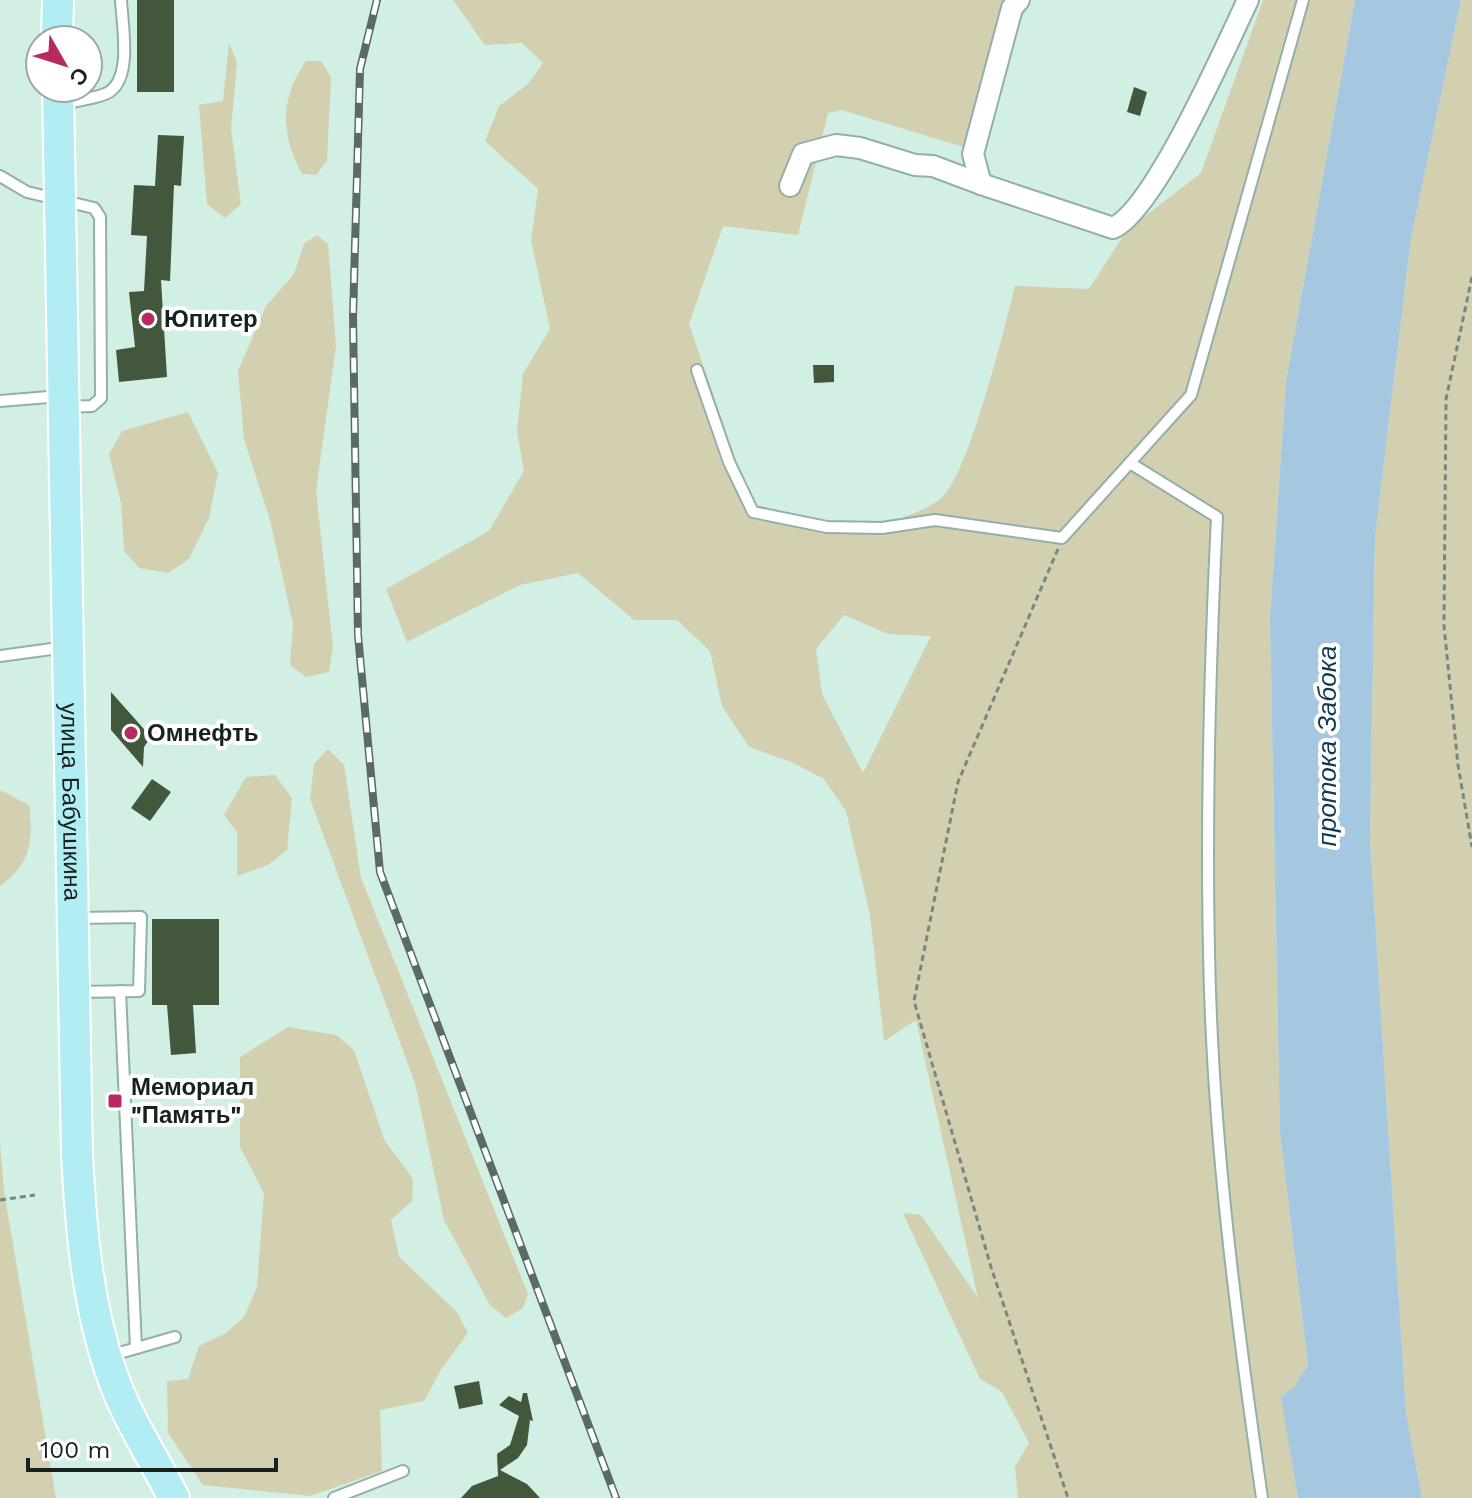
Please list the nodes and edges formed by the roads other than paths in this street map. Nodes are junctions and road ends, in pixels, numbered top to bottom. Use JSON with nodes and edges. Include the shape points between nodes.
{"nodes":[{"id":1,"x":58,"y":0,"type":"edge"},
{"id":2,"x":121,"y":0,"type":"edge"},
{"id":3,"x":1019,"y":0,"type":"edge"},
{"id":4,"x":1248,"y":0,"type":"edge"},
{"id":5,"x":1303,"y":0,"type":"edge"},
{"id":6,"x":57,"y":24,"type":"edge"},
{"id":7,"x":104,"y":93,"type":"edge"},
{"id":8,"x":58,"y":104,"type":"edge"},
{"id":9,"x":0,"y":176,"type":"edge"},
{"id":10,"x":981,"y":184,"type":"junction"},
{"id":11,"x":790,"y":186,"type":"dead end"},
{"id":12,"x":60,"y":201,"type":"junction"},
{"id":13,"x":697,"y":370,"type":"dead end"},
{"id":14,"x":0,"y":401,"type":"edge"},
{"id":15,"x":64,"y":401,"type":"junction"},
{"id":16,"x":1130,"y":463,"type":"junction"},
{"id":17,"x":68,"y":647,"type":"junction"},
{"id":18,"x":0,"y":656,"type":"edge"},
{"id":19,"x":73,"y":918,"type":"junction"},
{"id":20,"x":120,"y":991,"type":"junction"},
{"id":21,"x":74,"y":992,"type":"junction"},
{"id":22,"x":175,"y":1337,"type":"dead end"},
{"id":23,"x":136,"y":1348,"type":"junction"},
{"id":24,"x":107,"y":1357,"type":"junction"},
{"id":25,"x":403,"y":1471,"type":"dead end"},
{"id":26,"x":174,"y":1498,"type":"edge"},
{"id":27,"x":334,"y":1498,"type":"edge"},
{"id":28,"x":1262,"y":1498,"type":"edge"}],
"edges":[{"from":1,"to":6,"type":"main road"},
{"from":2,"to":7,"type":"lane","via":[[123,71],[117,85]]},
{"from":3,"to":10,"type":"street","via":[[1012,8],[973,154]]},
{"from":4,"to":10,"type":"street","via":[[1191,117],[1153,186],[1126,222],[1113,228]]},
{"from":5,"to":16,"type":"lane","via":[[1191,395]]},
{"from":8,"to":12,"type":"main road","name":"улица Бабушкина"},
{"from":9,"to":12,"type":"lane","via":[[27,192]]},
{"from":10,"to":11,"type":"street","via":[[933,166],[836,145],[803,154]]},
{"from":12,"to":15,"type":"main road","name":"улица Бабушкина"},
{"from":13,"to":16,"type":"lane","via":[[753,512],[827,527],[882,528],[935,520],[1062,538]]},
{"from":14,"to":15,"type":"lane"},
{"from":15,"to":17,"type":"main road","name":"улица Бабушкина"},
{"from":16,"to":28,"type":"lane","via":[[1217,517],[1210,662],[1208,953],[1236,1319]]},
{"from":17,"to":18,"type":"lane"},
{"from":17,"to":19,"type":"main road","name":"улица Бабушкина"},
{"from":19,"to":20,"type":"lane","via":[[141,917],[139,991]]},
{"from":19,"to":21,"type":"main road","name":"улица Бабушкина"},
{"from":20,"to":21,"type":"lane"},
{"from":20,"to":23,"type":"lane"},
{"from":21,"to":24,"type":"main road","name":"улица Бабушкина","via":[[81,1230]]},
{"from":22,"to":23,"type":"lane"},
{"from":23,"to":24,"type":"lane"},
{"from":24,"to":26,"type":"main road","name":"улица Бабушкина"},
{"from":25,"to":27,"type":"lane"}]}
